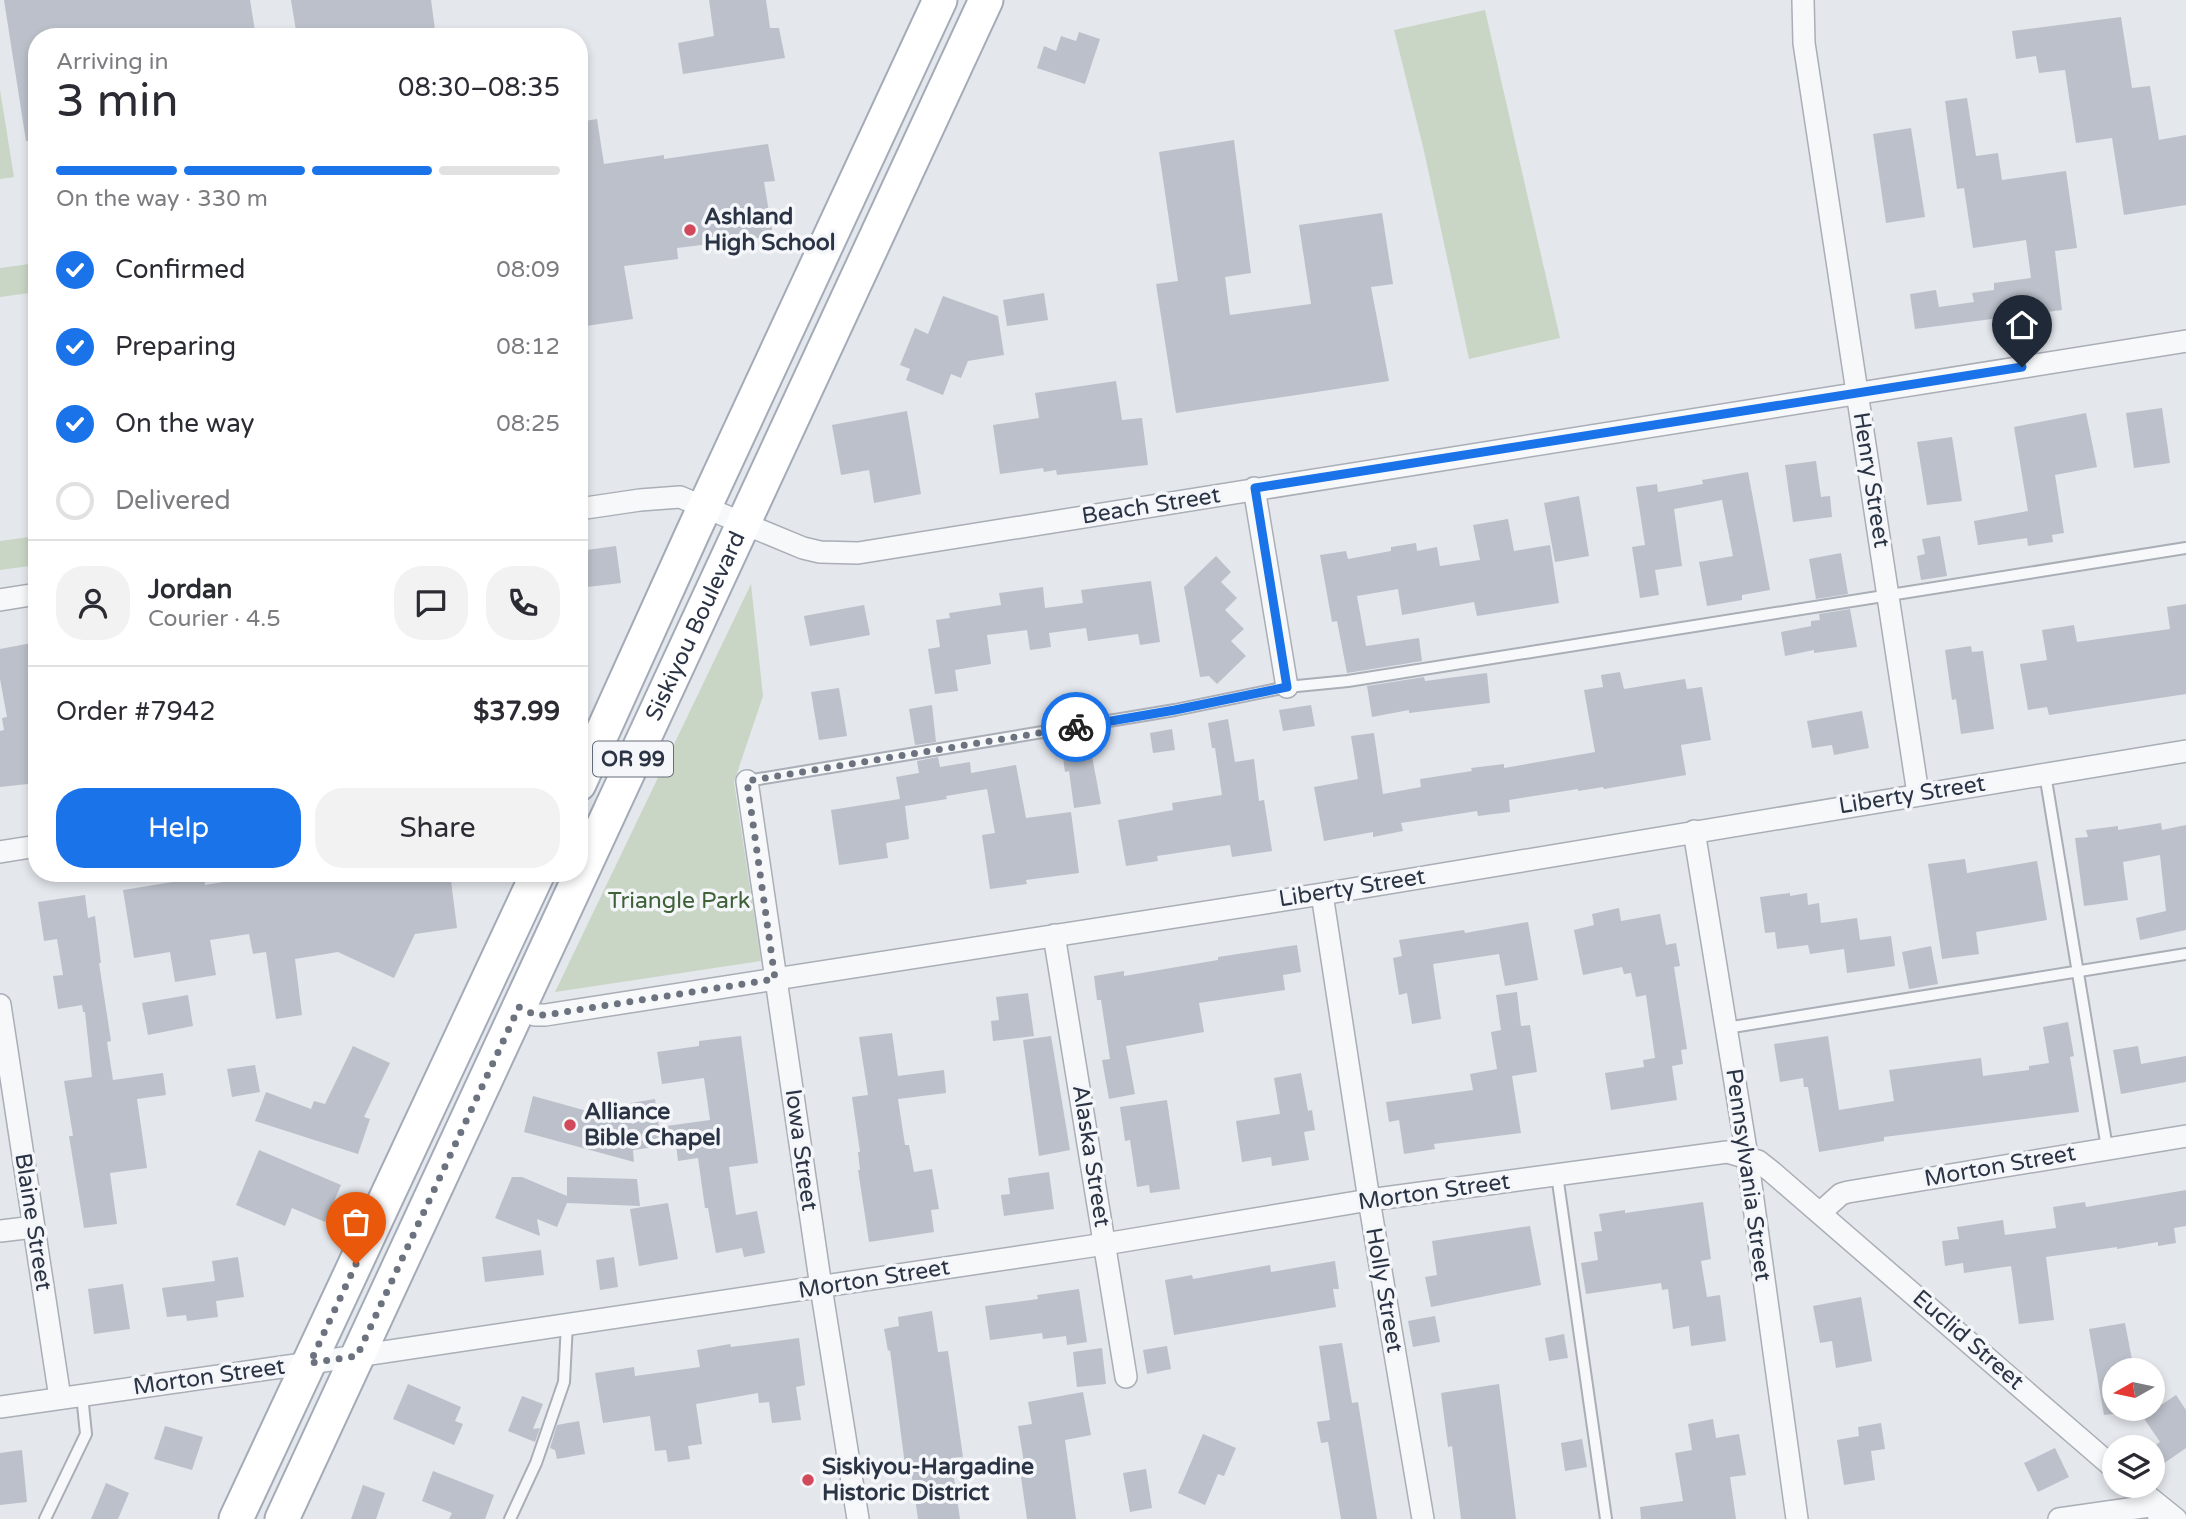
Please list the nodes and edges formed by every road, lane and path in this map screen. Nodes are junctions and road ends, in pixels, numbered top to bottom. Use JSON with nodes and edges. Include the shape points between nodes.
{"nodes":[{"id":1,"x":940,"y":0,"type":"edge"},
{"id":2,"x":986,"y":0,"type":"edge"},
{"id":3,"x":1803,"y":0,"type":"edge"},
{"id":4,"x":2186,"y":341,"type":"edge"},
{"id":5,"x":1857,"y":394,"type":"junction"},
{"id":6,"x":1255,"y":488,"type":"junction"},
{"id":7,"x":705,"y":506,"type":"junction"},
{"id":8,"x":588,"y":508,"type":"edge"},
{"id":9,"x":743,"y":522,"type":"junction"},
{"id":10,"x":2186,"y":548,"type":"edge"},
{"id":11,"x":28,"y":595,"type":"edge"},
{"id":12,"x":1890,"y":596,"type":"junction"},
{"id":13,"x":0,"y":600,"type":"edge"},
{"id":14,"x":1287,"y":687,"type":"junction"},
{"id":15,"x":2186,"y":751,"type":"edge"},
{"id":16,"x":588,"y":758,"type":"edge"},
{"id":17,"x":2045,"y":774,"type":"junction"},
{"id":18,"x":747,"y":781,"type":"joint"},
{"id":19,"x":1918,"y":794,"type":"junction"},
{"id":20,"x":1694,"y":831,"type":"junction"},
{"id":21,"x":28,"y":847,"type":"edge"},
{"id":22,"x":0,"y":852,"type":"edge"},
{"id":23,"x":588,"y":858,"type":"edge"},
{"id":24,"x":534,"y":882,"type":"edge"},
{"id":25,"x":577,"y":882,"type":"edge"},
{"id":26,"x":1322,"y":894,"type":"junction"},
{"id":27,"x":1054,"y":935,"type":"junction"},
{"id":28,"x":2186,"y":954,"type":"edge"},
{"id":29,"x":2078,"y":971,"type":"junction"},
{"id":30,"x":775,"y":979,"type":"junction"},
{"id":31,"x":0,"y":1005,"type":"edge"},
{"id":32,"x":519,"y":1007,"type":"junction"},
{"id":33,"x":1726,"y":1028,"type":"junction"},
{"id":34,"x":5,"y":1075,"type":"edge"},
{"id":35,"x":2186,"y":1136,"type":"edge"},
{"id":36,"x":2107,"y":1148,"type":"junction"},
{"id":37,"x":1747,"y":1156,"type":"junction"},
{"id":38,"x":1557,"y":1174,"type":"junction"},
{"id":39,"x":1369,"y":1200,"type":"junction"},
{"id":40,"x":1821,"y":1212,"type":"junction"},
{"id":41,"x":34,"y":1227,"type":"junction"},
{"id":42,"x":0,"y":1231,"type":"edge"},
{"id":43,"x":1105,"y":1244,"type":"junction"},
{"id":44,"x":821,"y":1287,"type":"junction"},
{"id":45,"x":567,"y":1323,"type":"junction"},
{"id":46,"x":357,"y":1356,"type":"junction"},
{"id":47,"x":310,"y":1363,"type":"junction"},
{"id":48,"x":1126,"y":1377,"type":"dead end"},
{"id":49,"x":82,"y":1395,"type":"junction"},
{"id":50,"x":60,"y":1398,"type":"junction"},
{"id":51,"x":0,"y":1407,"type":"edge"},
{"id":52,"x":2102,"y":1458,"type":"edge"},
{"id":53,"x":2146,"y":1498,"type":"edge"},
{"id":54,"x":2158,"y":1512,"type":"edge"},
{"id":55,"x":45,"y":1519,"type":"edge"},
{"id":56,"x":236,"y":1519,"type":"edge"},
{"id":57,"x":282,"y":1519,"type":"edge"},
{"id":58,"x":510,"y":1519,"type":"edge"},
{"id":59,"x":858,"y":1519,"type":"edge"},
{"id":60,"x":1423,"y":1519,"type":"edge"},
{"id":61,"x":1606,"y":1519,"type":"edge"},
{"id":62,"x":1797,"y":1519,"type":"edge"},
{"id":63,"x":2059,"y":1519,"type":"edge"},
{"id":64,"x":2176,"y":1519,"type":"edge"}],
"edges":[{"from":1,"to":7,"type":"main road","name":"Siskiyou Boulevard","number":"OR 99"},
{"from":2,"to":9,"type":"main road","name":"Siskiyou Boulevard","number":"OR 99"},
{"from":3,"to":5,"type":"street","name":"Henry Street","via":[[1804,43]]},
{"from":4,"to":5,"type":"street","name":"Beach Street"},
{"from":5,"to":6,"type":"street","name":"Beach Street"},
{"from":5,"to":12,"type":"street","name":"Henry Street"},
{"from":6,"to":9,"type":"street","name":"Beach Street","via":[[858,553],[803,548]]},
{"from":6,"to":14,"type":"street"},
{"from":7,"to":8,"type":"street","name":"Beach Street","via":[[667,497]]},
{"from":7,"to":9,"type":"street","name":"Beach Street"},
{"from":7,"to":16,"type":"main road","name":"Siskiyou Boulevard","number":"OR 99"},
{"from":9,"to":23,"type":"main road","name":"Siskiyou Boulevard","number":"OR 99"},
{"from":10,"to":12,"type":"lane"},
{"from":11,"to":13,"type":"street"},
{"from":12,"to":14,"type":"lane"},
{"from":12,"to":19,"type":"street","name":"Henry Street"},
{"from":14,"to":18,"type":"lane"},
{"from":15,"to":17,"type":"street","name":"Liberty Street"},
{"from":17,"to":19,"type":"street","name":"Liberty Street"},
{"from":17,"to":29,"type":"lane"},
{"from":18,"to":30,"type":"street","name":"Iowa Street"},
{"from":19,"to":20,"type":"street","name":"Liberty Street"},
{"from":20,"to":26,"type":"street","name":"Liberty Street"},
{"from":20,"to":33,"type":"street","name":"Pennsylvania Street"},
{"from":21,"to":22,"type":"street"},
{"from":24,"to":47,"type":"main road"},
{"from":25,"to":32,"type":"main road","name":"Siskiyou Boulevard","number":"OR 99"},
{"from":26,"to":27,"type":"street","name":"Liberty Street"},
{"from":26,"to":39,"type":"street","name":"Holly Street"},
{"from":27,"to":30,"type":"street","name":"Liberty Street"},
{"from":27,"to":43,"type":"street","name":"Alaska Street"},
{"from":28,"to":29,"type":"lane"},
{"from":29,"to":33,"type":"lane"},
{"from":29,"to":36,"type":"lane"},
{"from":30,"to":32,"type":"street","name":"Liberty Street","via":[[545,1015]]},
{"from":30,"to":44,"type":"street","name":"Iowa Street"},
{"from":31,"to":34,"type":"street","name":"Blaine Street"},
{"from":32,"to":46,"type":"main road","name":"Siskiyou Boulevard","number":"OR 99"},
{"from":33,"to":37,"type":"street","name":"Pennsylvania Street"},
{"from":34,"to":41,"type":"street","name":"Blaine Street"},
{"from":35,"to":36,"type":"street","name":"Morton Street"},
{"from":36,"to":40,"type":"street","name":"Morton Street","via":[[1848,1192]]},
{"from":37,"to":38,"type":"street","name":"Morton Street","via":[[1727,1152]]},
{"from":37,"to":40,"type":"street","name":"Euclid Street"},
{"from":37,"to":62,"type":"street","name":"Pennsylvania Street"},
{"from":38,"to":39,"type":"street","name":"Morton Street"},
{"from":38,"to":61,"type":"lane"},
{"from":39,"to":43,"type":"street","name":"Morton Street"},
{"from":39,"to":60,"type":"street","name":"Holly Street"},
{"from":40,"to":52,"type":"street","name":"Euclid Street"},
{"from":41,"to":42,"type":"street"},
{"from":41,"to":50,"type":"street","name":"Blaine Street"},
{"from":43,"to":44,"type":"street","name":"Morton Street"},
{"from":43,"to":48,"type":"street","name":"Alaska Street"},
{"from":44,"to":45,"type":"street","name":"Morton Street"},
{"from":44,"to":59,"type":"street","name":"Iowa Street"},
{"from":45,"to":46,"type":"street","name":"Morton Street"},
{"from":45,"to":58,"type":"lane","via":[[564,1382],[536,1463]]},
{"from":46,"to":47,"type":"street","name":"Morton Street"},
{"from":46,"to":57,"type":"main road","name":"Siskiyou Boulevard","number":"OR 99"},
{"from":47,"to":49,"type":"street","name":"Morton Street"},
{"from":47,"to":56,"type":"main road"},
{"from":49,"to":50,"type":"street","name":"Morton Street"},
{"from":49,"to":55,"type":"lane","via":[[86,1434]]},
{"from":50,"to":51,"type":"street","name":"Morton Street"},
{"from":53,"to":54,"type":"street"},
{"from":54,"to":63,"type":"street"},
{"from":54,"to":64,"type":"street"}]}
